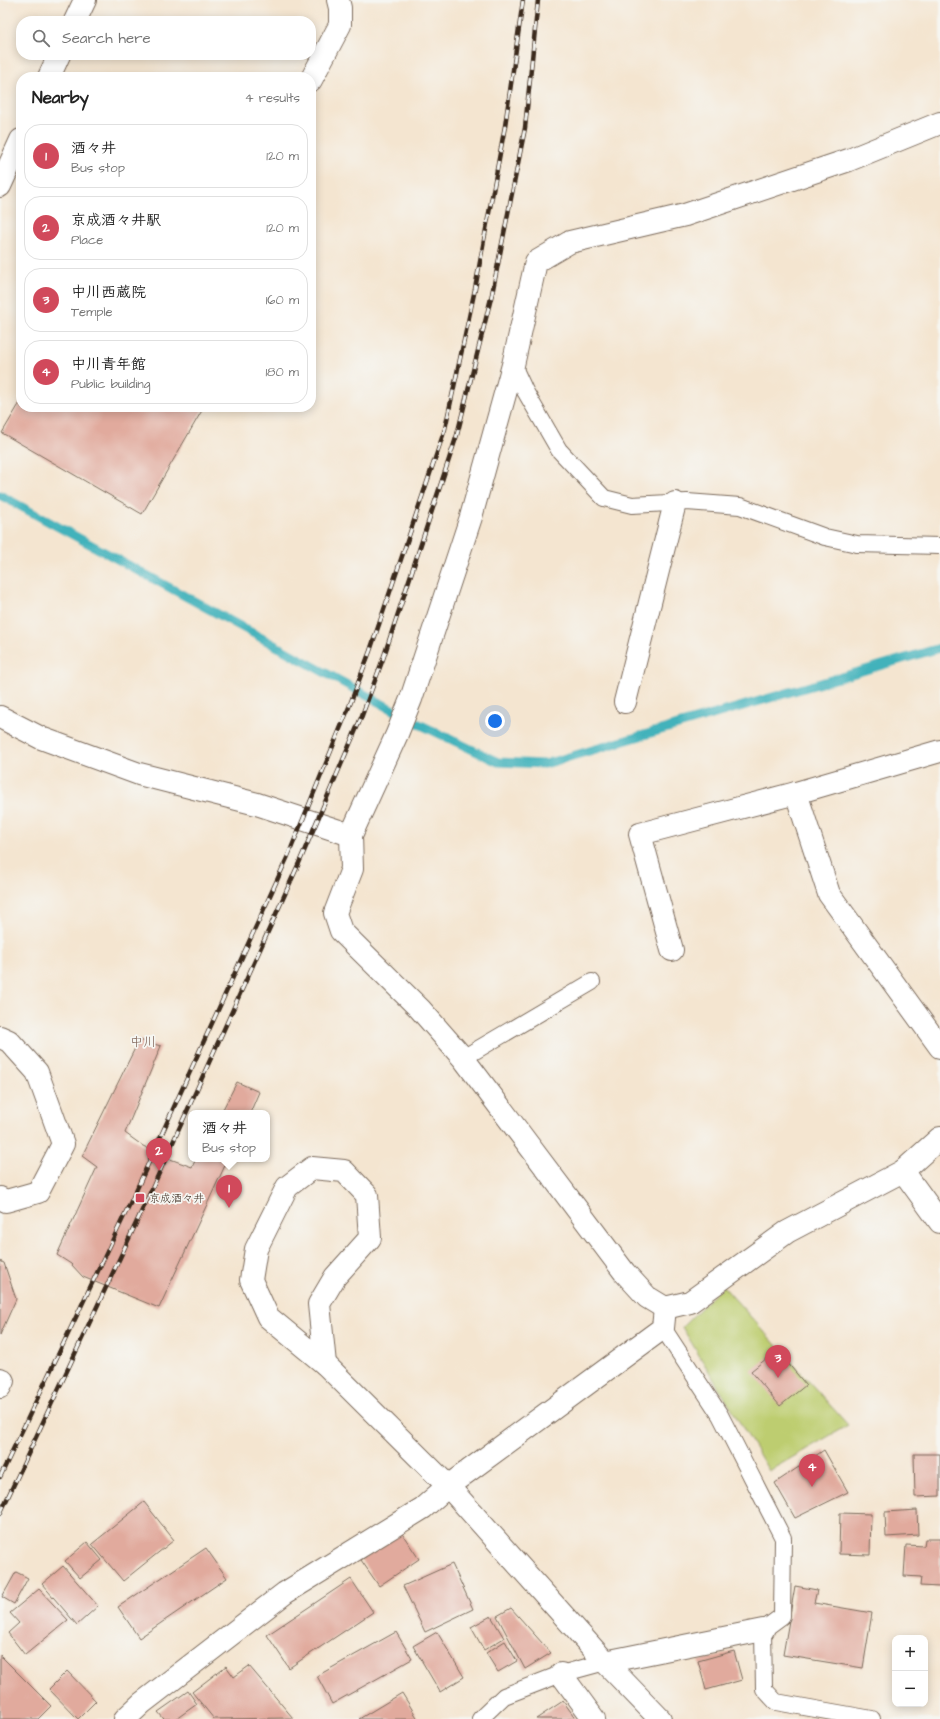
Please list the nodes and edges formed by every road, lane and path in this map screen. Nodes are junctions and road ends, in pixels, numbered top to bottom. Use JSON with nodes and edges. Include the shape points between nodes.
{"nodes":[{"id":1,"x":85,"y":0,"type":"edge"},
{"id":2,"x":338,"y":0,"type":"edge"},
{"id":3,"x":77,"y":16,"type":"edge"},
{"id":4,"x":57,"y":60,"type":"edge"},
{"id":5,"x":51,"y":72,"type":"edge"},
{"id":6,"x":315,"y":72,"type":"edge"},
{"id":7,"x":940,"y":123,"type":"edge"},
{"id":8,"x":16,"y":151,"type":"edge"},
{"id":9,"x":0,"y":186,"type":"edge"},
{"id":10,"x":513,"y":365,"type":"junction"},
{"id":11,"x":676,"y":503,"type":"junction"},
{"id":12,"x":940,"y":546,"type":"edge"},
{"id":13,"x":625,"y":702,"type":"dead end"},
{"id":14,"x":0,"y":717,"type":"edge"},
{"id":15,"x":940,"y":751,"type":"edge"},
{"id":16,"x":796,"y":793,"type":"junction"},
{"id":17,"x":351,"y":835,"type":"junction"},
{"id":18,"x":672,"y":950,"type":"dead end"},
{"id":19,"x":592,"y":982,"type":"dead end"},
{"id":20,"x":0,"y":1037,"type":"edge"},
{"id":21,"x":940,"y":1047,"type":"edge"},
{"id":22,"x":463,"y":1058,"type":"junction"},
{"id":23,"x":940,"y":1138,"type":"edge"},
{"id":24,"x":903,"y":1171,"type":"junction"},
{"id":25,"x":0,"y":1198,"type":"edge"},
{"id":26,"x":940,"y":1222,"type":"edge"},
{"id":27,"x":664,"y":1318,"type":"junction"},
{"id":28,"x":325,"y":1364,"type":"junction"},
{"id":29,"x":0,"y":1379,"type":"edge"},
{"id":30,"x":0,"y":1387,"type":"edge"},
{"id":31,"x":448,"y":1486,"type":"junction"},
{"id":32,"x":763,"y":1630,"type":"junction"},
{"id":33,"x":605,"y":1662,"type":"junction"},
{"id":34,"x":561,"y":1674,"type":"junction"},
{"id":35,"x":124,"y":1719,"type":"edge"},
{"id":36,"x":480,"y":1719,"type":"edge"},
{"id":37,"x":594,"y":1719,"type":"edge"},
{"id":38,"x":660,"y":1719,"type":"edge"},
{"id":39,"x":872,"y":1719,"type":"edge"}],
"edges":[{"from":1,"to":3,"type":"street"},
{"from":2,"to":6,"type":"street","via":[[340,25]]},
{"from":4,"to":5,"type":"street"},
{"from":7,"to":10,"type":"street","via":[[849,160],[685,215],[570,242],[536,262]]},
{"from":8,"to":9,"type":"street"},
{"from":10,"to":11,"type":"lane","via":[[525,392],[559,450],[604,498],[632,505]]},
{"from":10,"to":17,"type":"street","via":[[471,517],[411,699]]},
{"from":11,"to":12,"type":"lane","via":[[740,506],[824,537],[857,544]]},
{"from":11,"to":13,"type":"street"},
{"from":14,"to":17,"type":"street","via":[[41,738],[140,774],[257,804]]},
{"from":15,"to":16,"type":"street"},
{"from":16,"to":18,"type":"street","via":[[640,834]]},
{"from":16,"to":21,"type":"street","via":[[829,894]]},
{"from":17,"to":22,"type":"street","via":[[352,869],[335,912],[341,931],[420,1009]]},
{"from":19,"to":22,"type":"lane"},
{"from":20,"to":25,"type":"street","via":[[9,1041],[37,1072],[63,1144],[38,1192],[6,1201]]},
{"from":22,"to":27,"type":"street","via":[[625,1273]]},
{"from":23,"to":24,"type":"street"},
{"from":24,"to":26,"type":"street"},
{"from":24,"to":27,"type":"street","via":[[787,1232]]},
{"from":27,"to":31,"type":"street"},
{"from":27,"to":32,"type":"lane","via":[[720,1415],[783,1538],[782,1616]]},
{"from":28,"to":28,"type":"street","via":[[268,1317],[251,1280],[256,1249],[286,1187],[312,1168],[344,1171],[368,1195],[370,1238],[335,1278],[320,1304]]},
{"from":28,"to":31,"type":"street"},
{"from":29,"to":30,"type":"street","via":[[3,1380]]},
{"from":31,"to":33,"type":"street"},
{"from":31,"to":35,"type":"street","via":[[423,1508],[285,1593]]},
{"from":32,"to":33,"type":"street"},
{"from":32,"to":39,"type":"lane","via":[[764,1689],[776,1702]]},
{"from":33,"to":34,"type":"lane"},
{"from":33,"to":38,"type":"street"},
{"from":34,"to":36,"type":"lane","via":[[504,1696]]},
{"from":34,"to":37,"type":"street"}]}
